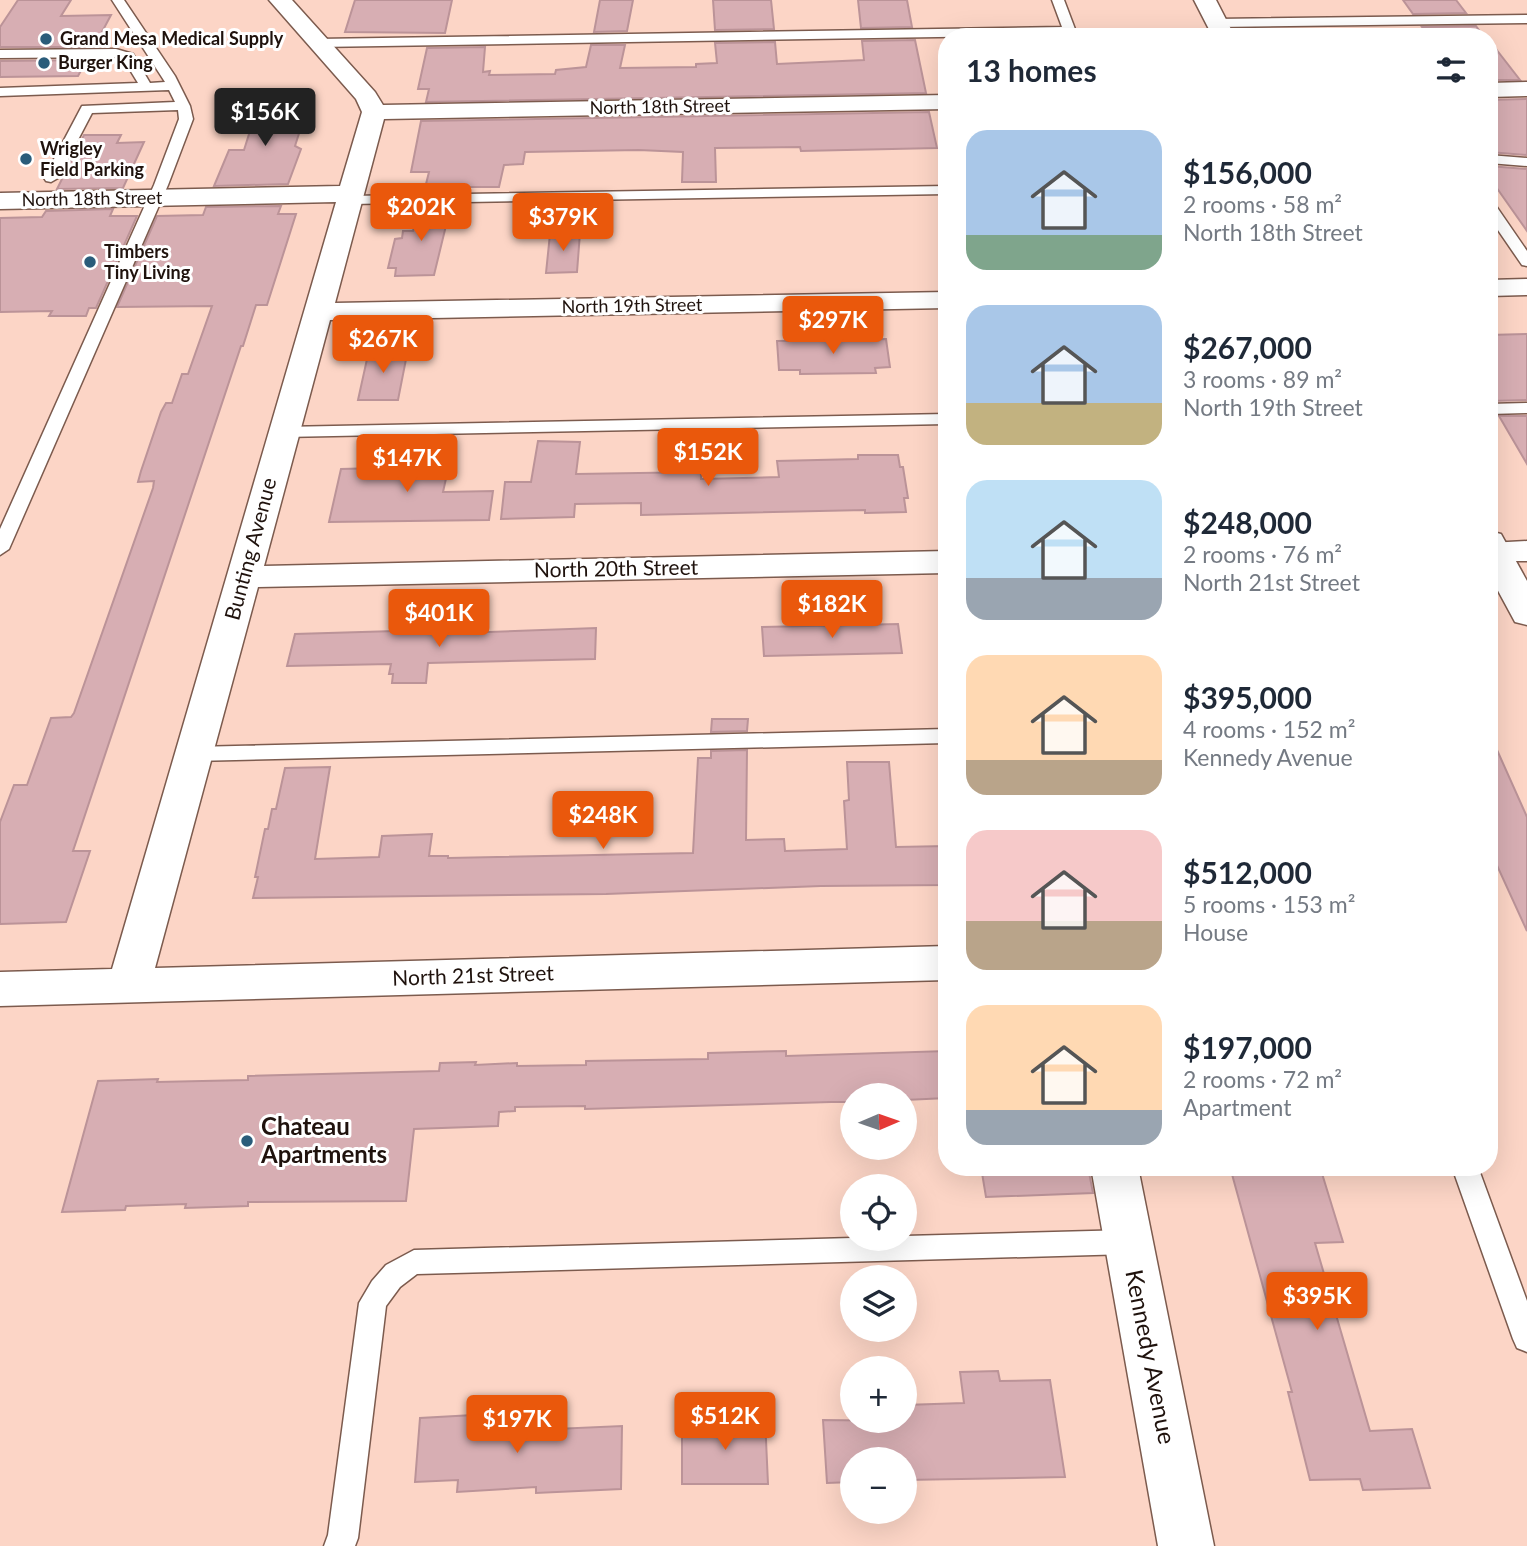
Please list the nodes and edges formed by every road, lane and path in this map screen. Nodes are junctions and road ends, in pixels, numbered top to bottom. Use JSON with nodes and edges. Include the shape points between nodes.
{"nodes":[{"id":1,"x":118,"y":0,"type":"edge"},
{"id":2,"x":280,"y":0,"type":"edge"},
{"id":3,"x":1058,"y":0,"type":"edge"},
{"id":4,"x":1205,"y":0,"type":"edge"},
{"id":5,"x":1527,"y":19,"type":"edge"},
{"id":6,"x":1069,"y":28,"type":"edge"},
{"id":7,"x":1220,"y":28,"type":"edge"},
{"id":8,"x":1277,"y":28,"type":"edge"},
{"id":9,"x":938,"y":36,"type":"edge"},
{"id":10,"x":318,"y":43,"type":"junction"},
{"id":11,"x":0,"y":54,"type":"edge"},
{"id":12,"x":173,"y":86,"type":"junction"},
{"id":13,"x":147,"y":88,"type":"junction"},
{"id":14,"x":1527,"y":89,"type":"edge"},
{"id":15,"x":1498,"y":90,"type":"edge"},
{"id":16,"x":0,"y":92,"type":"edge"},
{"id":17,"x":938,"y":102,"type":"edge"},
{"id":18,"x":183,"y":106,"type":"junction"},
{"id":19,"x":374,"y":112,"type":"junction"},
{"id":20,"x":1498,"y":160,"type":"edge"},
{"id":21,"x":1527,"y":162,"type":"edge"},
{"id":22,"x":51,"y":178,"type":"dead end"},
{"id":23,"x":938,"y":190,"type":"edge"},
{"id":24,"x":351,"y":197,"type":"junction"},
{"id":25,"x":156,"y":198,"type":"junction"},
{"id":26,"x":0,"y":201,"type":"edge"},
{"id":27,"x":1498,"y":218,"type":"edge"},
{"id":28,"x":1527,"y":262,"type":"edge"},
{"id":29,"x":1527,"y":287,"type":"edge"},
{"id":30,"x":1498,"y":288,"type":"edge"},
{"id":31,"x":938,"y":308,"type":"edge"},
{"id":32,"x":317,"y":312,"type":"junction"},
{"id":33,"x":1498,"y":408,"type":"edge"},
{"id":34,"x":1527,"y":408,"type":"edge"},
{"id":35,"x":938,"y":419,"type":"edge"},
{"id":36,"x":284,"y":432,"type":"junction"},
{"id":37,"x":1504,"y":548,"type":"edge"},
{"id":38,"x":0,"y":549,"type":"edge"},
{"id":39,"x":938,"y":562,"type":"edge"},
{"id":40,"x":244,"y":577,"type":"junction"},
{"id":41,"x":1527,"y":614,"type":"edge"},
{"id":42,"x":938,"y":736,"type":"edge"},
{"id":43,"x":194,"y":754,"type":"junction"},
{"id":44,"x":938,"y":963,"type":"edge"},
{"id":45,"x":129,"y":986,"type":"junction"},
{"id":46,"x":0,"y":989,"type":"edge"},
{"id":47,"x":1116,"y":1176,"type":"edge"},
{"id":48,"x":1468,"y":1176,"type":"edge"},
{"id":49,"x":1129,"y":1242,"type":"junction"},
{"id":50,"x":1527,"y":1339,"type":"edge"},
{"id":51,"x":339,"y":1546,"type":"edge"},
{"id":52,"x":1186,"y":1546,"type":"edge"}],
"edges":[{"from":1,"to":12,"type":"lane"},
{"from":2,"to":10,"type":"street"},
{"from":3,"to":6,"type":"lane"},
{"from":4,"to":7,"type":"street"},
{"from":5,"to":8,"type":"lane"},
{"from":9,"to":10,"type":"lane"},
{"from":10,"to":19,"type":"street","via":[[367,97]]},
{"from":11,"to":13,"type":"lane","via":[[116,53],[129,58]]},
{"from":12,"to":13,"type":"lane"},
{"from":12,"to":18,"type":"lane"},
{"from":13,"to":16,"type":"lane"},
{"from":14,"to":15,"type":"street"},
{"from":17,"to":19,"type":"street","name":"North 18th Street"},
{"from":18,"to":22,"type":"lane","via":[[87,110]]},
{"from":18,"to":25,"type":"lane","via":[[183,132]]},
{"from":19,"to":24,"type":"street","name":"Bunting Avenue"},
{"from":20,"to":21,"type":"lane"},
{"from":23,"to":24,"type":"lane"},
{"from":24,"to":25,"type":"street","name":"North 18th Street"},
{"from":24,"to":32,"type":"street","name":"Bunting Avenue"},
{"from":25,"to":26,"type":"street","name":"North 18th Street"},
{"from":25,"to":38,"type":"lane"},
{"from":27,"to":28,"type":"lane"},
{"from":29,"to":30,"type":"street"},
{"from":31,"to":32,"type":"street","name":"North 19th Street"},
{"from":32,"to":36,"type":"street","name":"Bunting Avenue"},
{"from":33,"to":34,"type":"lane"},
{"from":35,"to":36,"type":"lane"},
{"from":36,"to":40,"type":"street","name":"Bunting Avenue"},
{"from":37,"to":41,"type":"street"},
{"from":39,"to":40,"type":"street","name":"North 20th Street"},
{"from":40,"to":43,"type":"street","name":"Bunting Avenue"},
{"from":42,"to":43,"type":"lane"},
{"from":43,"to":45,"type":"street","name":"Bunting Avenue"},
{"from":44,"to":45,"type":"street","name":"North 21st Street"},
{"from":45,"to":46,"type":"street","name":"North 21st Street"},
{"from":47,"to":49,"type":"street","name":"Kennedy Avenue"},
{"from":48,"to":50,"type":"lane"},
{"from":49,"to":51,"type":"lane","via":[[414,1262],[399,1269],[373,1303]]},
{"from":49,"to":52,"type":"street","name":"Kennedy Avenue"}]}
